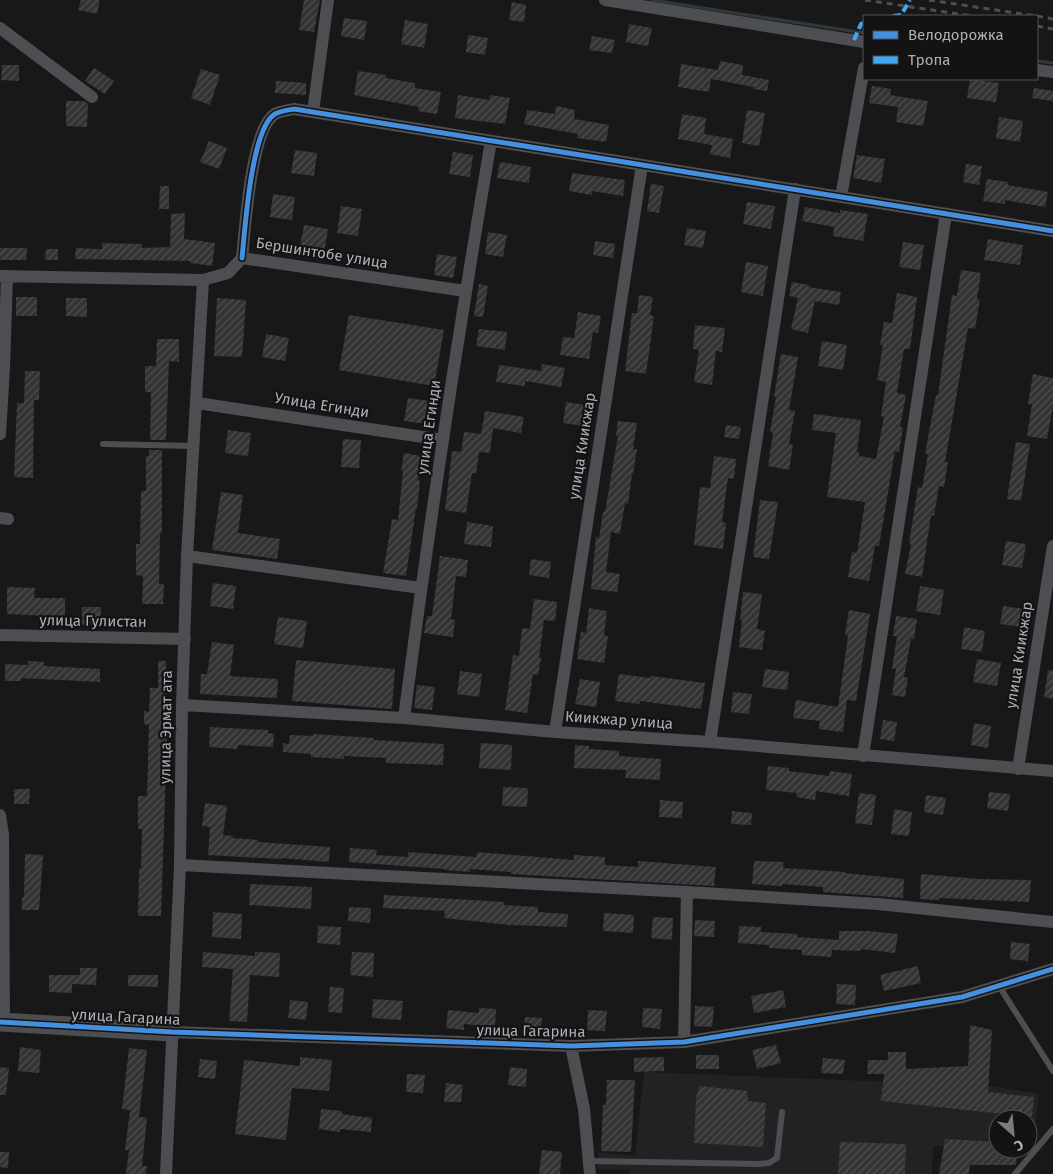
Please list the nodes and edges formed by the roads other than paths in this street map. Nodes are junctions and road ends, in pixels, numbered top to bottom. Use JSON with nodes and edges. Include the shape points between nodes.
{"nodes":[{"id":1,"x":328,"y":0,"type":"edge"},
{"id":2,"x":605,"y":0,"type":"edge"},
{"id":3,"x":0,"y":28,"type":"edge"},
{"id":4,"x":863,"y":42,"type":"edge"},
{"id":5,"x":1038,"y":70,"type":"edge"},
{"id":6,"x":1053,"y":72,"type":"edge"},
{"id":7,"x":863,"y":74,"type":"edge"},
{"id":8,"x":92,"y":97,"type":"dead end"},
{"id":9,"x":313,"y":112,"type":"junction"},
{"id":10,"x":491,"y":140,"type":"junction"},
{"id":11,"x":642,"y":165,"type":"junction"},
{"id":12,"x":795,"y":189,"type":"junction"},
{"id":13,"x":841,"y":197,"type":"junction"},
{"id":14,"x":946,"y":214,"type":"junction"},
{"id":15,"x":1053,"y":231,"type":"edge"},
{"id":16,"x":242,"y":258,"type":"junction"},
{"id":17,"x":3,"y":276,"type":"edge"},
{"id":18,"x":203,"y":280,"type":"junction"},
{"id":19,"x":465,"y":291,"type":"junction"},
{"id":20,"x":197,"y":403,"type":"junction"},
{"id":21,"x":0,"y":431,"type":"edge"},
{"id":22,"x":443,"y":440,"type":"junction"},
{"id":23,"x":103,"y":444,"type":"dead end"},
{"id":24,"x":194,"y":446,"type":"junction"},
{"id":25,"x":1053,"y":546,"type":"edge"},
{"id":26,"x":187,"y":556,"type":"junction"},
{"id":27,"x":421,"y":588,"type":"junction"},
{"id":28,"x":0,"y":635,"type":"edge"},
{"id":29,"x":185,"y":639,"type":"junction"},
{"id":30,"x":182,"y":704,"type":"junction"},
{"id":31,"x":404,"y":718,"type":"junction"},
{"id":32,"x":555,"y":732,"type":"junction"},
{"id":33,"x":710,"y":742,"type":"junction"},
{"id":34,"x":863,"y":756,"type":"junction"},
{"id":35,"x":1018,"y":768,"type":"junction"},
{"id":36,"x":1053,"y":771,"type":"edge"},
{"id":37,"x":0,"y":815,"type":"edge"},
{"id":38,"x":180,"y":865,"type":"junction"},
{"id":39,"x":687,"y":892,"type":"junction"},
{"id":40,"x":1053,"y":922,"type":"edge"},
{"id":41,"x":1053,"y":969,"type":"edge"},
{"id":42,"x":999,"y":986,"type":"junction"},
{"id":43,"x":2,"y":1022,"type":"edge"},
{"id":44,"x":172,"y":1032,"type":"junction"},
{"id":45,"x":684,"y":1042,"type":"junction"},
{"id":46,"x":571,"y":1046,"type":"junction"},
{"id":47,"x":1053,"y":1071,"type":"edge"},
{"id":48,"x":782,"y":1112,"type":"dead end"},
{"id":49,"x":1053,"y":1129,"type":"edge"},
{"id":50,"x":589,"y":1161,"type":"junction"},
{"id":51,"x":166,"y":1174,"type":"edge"},
{"id":52,"x":590,"y":1174,"type":"edge"},
{"id":53,"x":1015,"y":1174,"type":"edge"}],
"edges":[{"from":1,"to":9,"type":"street"},
{"from":2,"to":4,"type":"street"},
{"from":3,"to":8,"type":"street"},
{"from":5,"to":6,"type":"street"},
{"from":7,"to":13,"type":"street"},
{"from":9,"to":10,"type":"street"},
{"from":9,"to":16,"type":"street","via":[[294,109],[274,114],[260,134],[249,192]]},
{"from":10,"to":11,"type":"street"},
{"from":10,"to":19,"type":"street","name":"улица Егинди"},
{"from":11,"to":12,"type":"street"},
{"from":11,"to":32,"type":"street","name":"улица Киикжар"},
{"from":12,"to":13,"type":"street"},
{"from":12,"to":33,"type":"street"},
{"from":13,"to":14,"type":"street"},
{"from":14,"to":15,"type":"street"},
{"from":14,"to":34,"type":"street"},
{"from":16,"to":18,"type":"street","name":"Бершинтобе улица","via":[[228,273]]},
{"from":16,"to":19,"type":"street","name":"Бершинтобе улица"},
{"from":17,"to":18,"type":"street","name":"Бершинтобе улица"},
{"from":17,"to":21,"type":"street"},
{"from":18,"to":20,"type":"street","name":"улица Эрмат ата"},
{"from":19,"to":22,"type":"street","name":"улица Егинди"},
{"from":20,"to":22,"type":"street","name":"Улица Егинди"},
{"from":20,"to":24,"type":"street","name":"улица Эрмат ата"},
{"from":22,"to":27,"type":"street","name":"улица Егинди"},
{"from":23,"to":24,"type":"lane"},
{"from":24,"to":26,"type":"street","name":"улица Эрмат ата"},
{"from":25,"to":35,"type":"street","name":"улица Киикжар"},
{"from":26,"to":27,"type":"street"},
{"from":26,"to":29,"type":"street","name":"улица Эрмат ата"},
{"from":27,"to":31,"type":"street","name":"улица Егинди"},
{"from":28,"to":29,"type":"street","name":"улица Гулистан"},
{"from":29,"to":30,"type":"street","name":"улица Эрмат ата"},
{"from":30,"to":31,"type":"street","name":"Киикжар улица"},
{"from":30,"to":38,"type":"street","name":"улица Эрмат ата"},
{"from":31,"to":32,"type":"street","name":"Киикжар улица"},
{"from":32,"to":33,"type":"street","name":"Киикжар улица"},
{"from":33,"to":34,"type":"street","name":"Киикжар улица"},
{"from":34,"to":35,"type":"street","name":"Киикжар улица"},
{"from":35,"to":36,"type":"street","name":"Киикжар улица"},
{"from":37,"to":43,"type":"street","via":[[3,835]]},
{"from":38,"to":39,"type":"street"},
{"from":38,"to":44,"type":"street","name":"улица Эрмат ата"},
{"from":39,"to":40,"type":"street","via":[[878,904]]},
{"from":39,"to":45,"type":"street"},
{"from":41,"to":42,"type":"street","name":"улица Гагарина"},
{"from":42,"to":45,"type":"street","name":"улица Гагарина","via":[[962,997]]},
{"from":42,"to":47,"type":"lane"},
{"from":43,"to":44,"type":"street","name":"улица Гагарина"},
{"from":44,"to":46,"type":"street","name":"улица Гагарина"},
{"from":44,"to":51,"type":"street","name":"улица Эрмат ата"},
{"from":45,"to":46,"type":"street","name":"улица Гагарина"},
{"from":46,"to":50,"type":"street","via":[[584,1109]]},
{"from":48,"to":50,"type":"lane","via":[[777,1158],[769,1163]]},
{"from":49,"to":53,"type":"lane"},
{"from":50,"to":52,"type":"street"}]}
